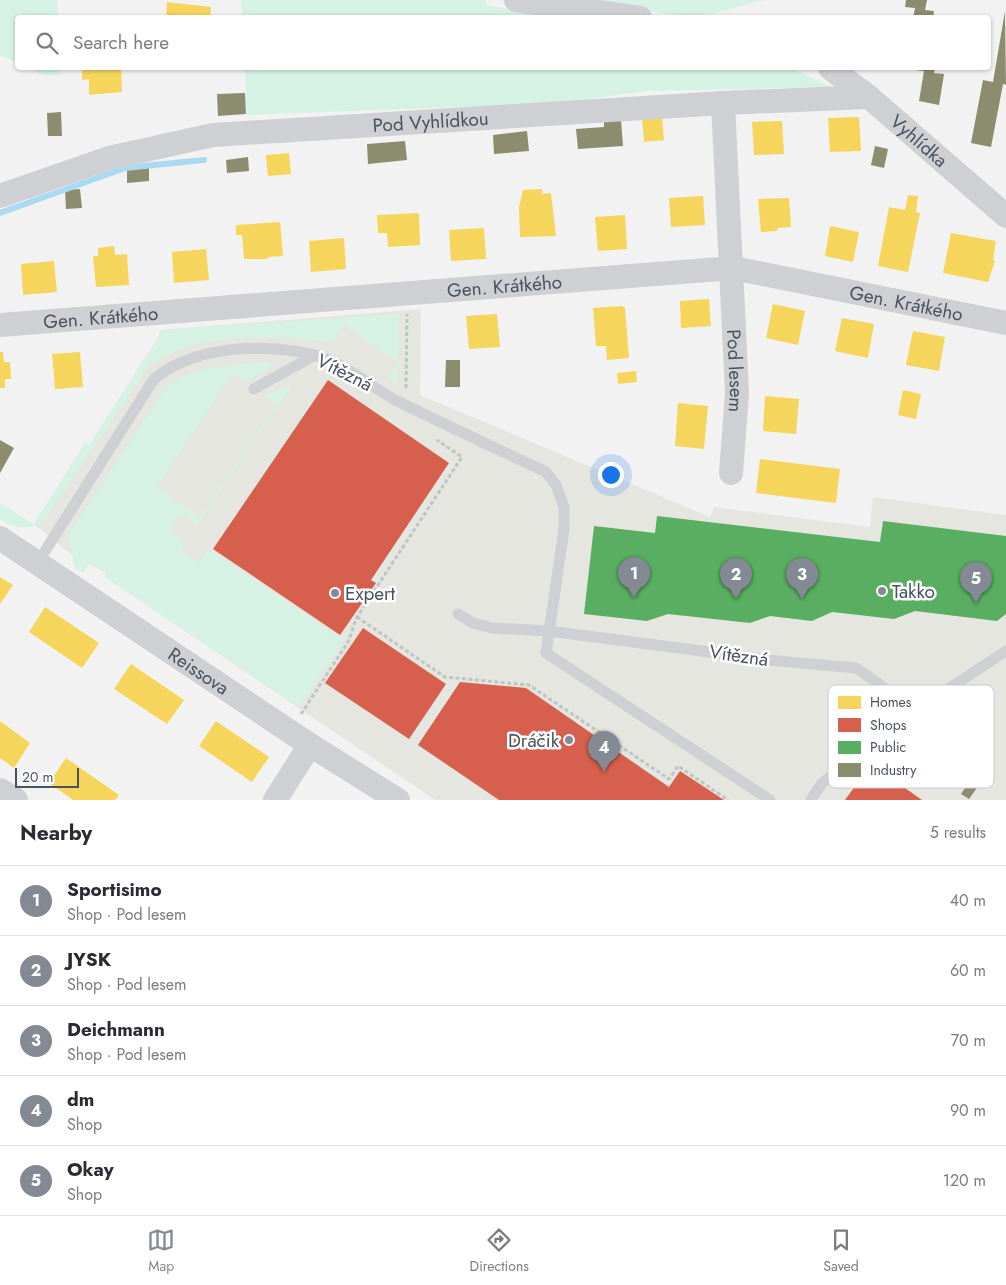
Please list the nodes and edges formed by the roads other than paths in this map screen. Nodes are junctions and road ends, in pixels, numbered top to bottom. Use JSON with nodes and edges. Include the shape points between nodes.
{"nodes":[{"id":1,"x":516,"y":0,"type":"edge"},
{"id":2,"x":619,"y":15,"type":"edge"},
{"id":3,"x":833,"y":70,"type":"edge"},
{"id":4,"x":869,"y":97,"type":"junction"},
{"id":5,"x":723,"y":103,"type":"junction"},
{"id":6,"x":0,"y":196,"type":"edge"},
{"id":7,"x":1006,"y":216,"type":"edge"},
{"id":8,"x":732,"y":268,"type":"junction"},
{"id":9,"x":1006,"y":323,"type":"edge"},
{"id":10,"x":0,"y":325,"type":"edge"},
{"id":11,"x":315,"y":355,"type":"junction"},
{"id":12,"x":254,"y":389,"type":"dead end"},
{"id":13,"x":731,"y":473,"type":"dead end"},
{"id":14,"x":0,"y":538,"type":"edge"},
{"id":15,"x":38,"y":562,"type":"junction"},
{"id":16,"x":458,"y":614,"type":"dead end"},
{"id":17,"x":549,"y":631,"type":"junction"},
{"id":18,"x":1006,"y":651,"type":"edge"},
{"id":19,"x":880,"y":685,"type":"edge"},
{"id":20,"x":954,"y":685,"type":"edge"},
{"id":21,"x":310,"y":746,"type":"junction"},
{"id":22,"x":828,"y":778,"type":"edge"},
{"id":23,"x":0,"y":790,"type":"edge"},
{"id":24,"x":16,"y":800,"type":"edge"},
{"id":25,"x":275,"y":800,"type":"edge"},
{"id":26,"x":398,"y":800,"type":"edge"},
{"id":27,"x":770,"y":800,"type":"edge"},
{"id":28,"x":811,"y":800,"type":"edge"}],
"edges":[{"from":1,"to":2,"type":"street"},
{"from":3,"to":4,"type":"street","name":"Vyhlídka"},
{"from":4,"to":5,"type":"street","name":"Pod Vyhlídkou"},
{"from":4,"to":7,"type":"street","name":"Vyhlídka"},
{"from":5,"to":6,"type":"street","name":"Pod Vyhlídkou","via":[[213,135],[109,158]]},
{"from":5,"to":8,"type":"street","name":"Pod lesem"},
{"from":8,"to":9,"type":"street","name":"Gen. Krátkého"},
{"from":8,"to":10,"type":"street","name":"Gen. Krátkého"},
{"from":8,"to":13,"type":"street","name":"Pod lesem","via":[[737,393]]},
{"from":11,"to":12,"type":"lane"},
{"from":11,"to":15,"type":"lane","name":"Vítězná","via":[[264,348],[202,356],[166,369],[154,379]]},
{"from":11,"to":17,"type":"lane","name":"Vítězná","via":[[338,364],[406,405],[546,472],[556,485],[564,507],[564,529]]},
{"from":14,"to":15,"type":"street","name":"Reissova"},
{"from":15,"to":21,"type":"street","name":"Reissova"},
{"from":16,"to":17,"type":"lane","name":"Vítězná","via":[[473,623],[492,628]]},
{"from":17,"to":19,"type":"lane","name":"Vítězná","via":[[856,668]]},
{"from":17,"to":27,"type":"lane","name":"Vítězná","via":[[546,653]]},
{"from":18,"to":20,"type":"lane"},
{"from":21,"to":25,"type":"street"},
{"from":21,"to":26,"type":"street","name":"Reissova"},
{"from":22,"to":28,"type":"lane"},
{"from":23,"to":24,"type":"street"}]}
